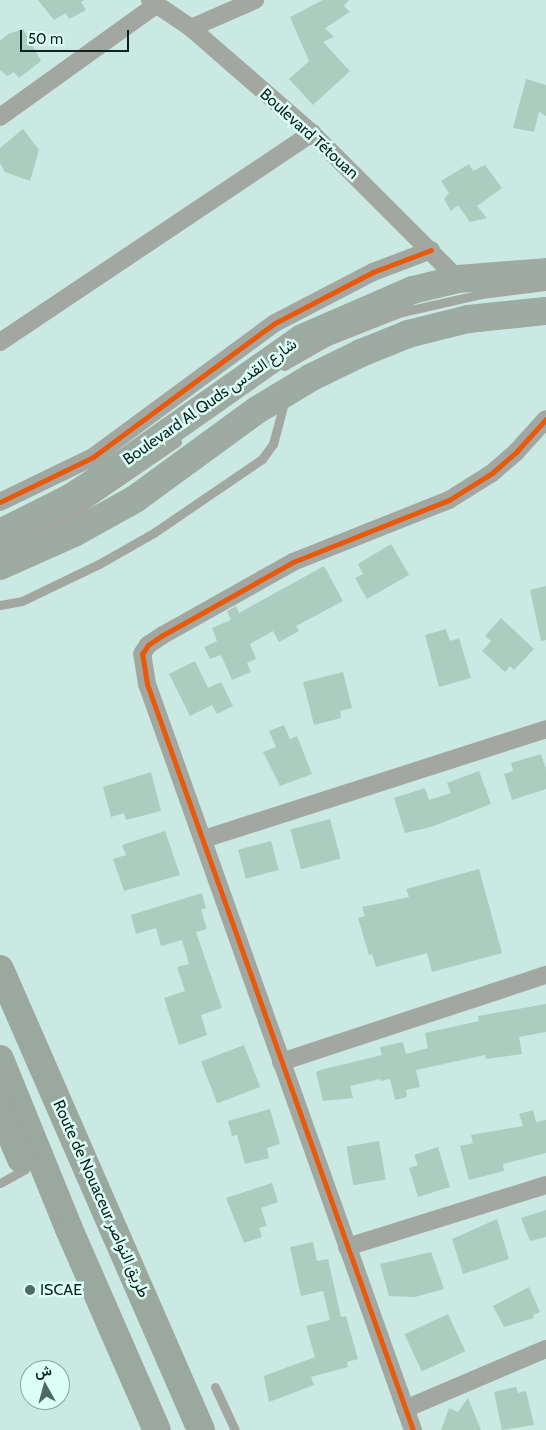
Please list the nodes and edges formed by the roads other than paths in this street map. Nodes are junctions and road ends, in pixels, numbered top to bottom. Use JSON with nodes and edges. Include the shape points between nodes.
{"nodes":[{"id":1,"x":255,"y":0,"type":"edge"},
{"id":2,"x":153,"y":3,"type":"edge"},
{"id":3,"x":192,"y":28,"type":"junction"},
{"id":4,"x":0,"y":117,"type":"edge"},
{"id":5,"x":312,"y":133,"type":"junction"},
{"id":6,"x":431,"y":250,"type":"junction"},
{"id":7,"x":546,"y":272,"type":"edge"},
{"id":8,"x":458,"y":279,"type":"junction"},
{"id":9,"x":546,"y":286,"type":"edge"},
{"id":10,"x":467,"y":309,"type":"dead end"},
{"id":11,"x":546,"y":312,"type":"edge"},
{"id":12,"x":395,"y":327,"type":"dead end"},
{"id":13,"x":0,"y":342,"type":"edge"},
{"id":14,"x":282,"y":378,"type":"junction"},
{"id":15,"x":245,"y":391,"type":"dead end"},
{"id":16,"x":546,"y":419,"type":"edge"},
{"id":17,"x":182,"y":438,"type":"dead end"},
{"id":18,"x":154,"y":472,"type":"dead end"},
{"id":19,"x":123,"y":494,"type":"dead end"},
{"id":20,"x":0,"y":502,"type":"edge"},
{"id":21,"x":0,"y":532,"type":"edge"},
{"id":22,"x":0,"y":548,"type":"edge"},
{"id":23,"x":0,"y":558,"type":"edge"},
{"id":24,"x":0,"y":566,"type":"edge"},
{"id":25,"x":0,"y":606,"type":"edge"},
{"id":26,"x":546,"y":729,"type":"edge"},
{"id":27,"x":204,"y":840,"type":"junction"},
{"id":28,"x":0,"y":968,"type":"edge"},
{"id":29,"x":546,"y":975,"type":"edge"},
{"id":30,"x":0,"y":1059,"type":"edge"},
{"id":31,"x":281,"y":1062,"type":"junction"},
{"id":32,"x":0,"y":1110,"type":"edge"},
{"id":33,"x":25,"y":1169,"type":"junction"},
{"id":34,"x":0,"y":1183,"type":"edge"},
{"id":35,"x":546,"y":1185,"type":"edge"},
{"id":36,"x":347,"y":1247,"type":"junction"},
{"id":37,"x":546,"y":1349,"type":"edge"},
{"id":38,"x":215,"y":1387,"type":"dead end"},
{"id":39,"x":405,"y":1409,"type":"junction"},
{"id":40,"x":136,"y":1430,"type":"edge"},
{"id":41,"x":157,"y":1430,"type":"edge"},
{"id":42,"x":201,"y":1430,"type":"edge"},
{"id":43,"x":235,"y":1430,"type":"edge"},
{"id":44,"x":413,"y":1430,"type":"edge"}],
"edges":[{"from":1,"to":3,"type":"street"},
{"from":2,"to":3,"type":"street","name":"Boulevard Tétouan"},
{"from":2,"to":4,"type":"street"},
{"from":3,"to":5,"type":"street","name":"Boulevard Tétouan"},
{"from":5,"to":6,"type":"street","name":"Boulevard Tétouan"},
{"from":5,"to":13,"type":"street"},
{"from":6,"to":8,"type":"street","name":"Boulevard Tétouan"},
{"from":6,"to":20,"type":"street","via":[[373,272],[275,323],[93,457]]},
{"from":7,"to":8,"type":"main road","name":"Boulevard Al Quds شارع القدس"},
{"from":8,"to":21,"type":"main road","name":"Boulevard Al Quds شارع القدس","via":[[413,290],[302,338],[103,477],[70,498]]},
{"from":9,"to":14,"type":"lane","via":[[481,294],[402,312],[328,341]]},
{"from":10,"to":12,"type":"lane"},
{"from":11,"to":14,"type":"main road","via":[[468,319],[408,334]]},
{"from":14,"to":15,"type":"lane"},
{"from":14,"to":18,"type":"lane"},
{"from":14,"to":24,"type":"main road","via":[[135,499],[74,533]]},
{"from":14,"to":25,"type":"lane","via":[[273,444],[262,459],[155,532],[100,564],[22,601]]},
{"from":16,"to":27,"type":"street","via":[[498,467],[449,500],[293,562],[148,645],[142,654],[144,676]]},
{"from":17,"to":22,"type":"lane","via":[[69,516]]},
{"from":19,"to":23,"type":"lane","via":[[76,527]]},
{"from":26,"to":27,"type":"street"},
{"from":27,"to":31,"type":"street"},
{"from":28,"to":42,"type":"highway","name":"Route de Nouaceur طريق النواصر"},
{"from":29,"to":31,"type":"street"},
{"from":30,"to":41,"type":"highway","via":[[69,1229]]},
{"from":31,"to":36,"type":"street"},
{"from":32,"to":33,"type":"highway"},
{"from":33,"to":34,"type":"lane"},
{"from":33,"to":40,"type":"highway"},
{"from":35,"to":36,"type":"street"},
{"from":36,"to":39,"type":"street"},
{"from":37,"to":39,"type":"street"},
{"from":38,"to":43,"type":"lane"},
{"from":39,"to":44,"type":"street"}]}
